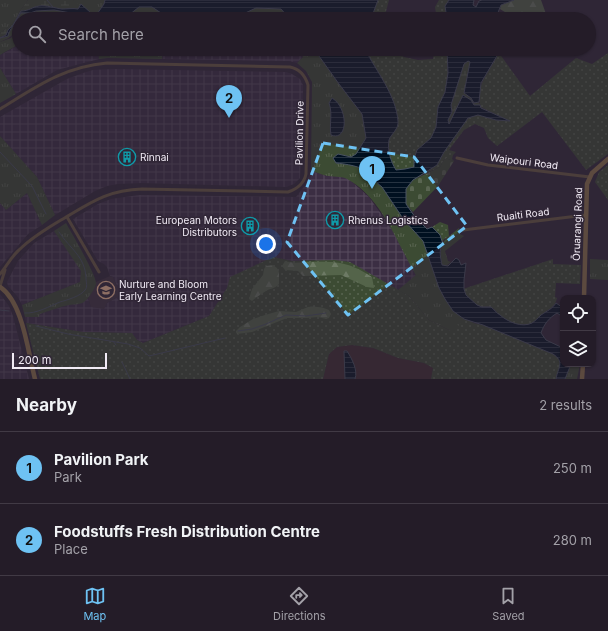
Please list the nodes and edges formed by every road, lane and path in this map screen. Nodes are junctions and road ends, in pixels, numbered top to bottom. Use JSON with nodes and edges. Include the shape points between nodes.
{"nodes":[{"id":1,"x":0,"y":109,"type":"edge"},
{"id":2,"x":457,"y":158,"type":"dead end"},
{"id":3,"x":608,"y":160,"type":"edge"},
{"id":4,"x":590,"y":177,"type":"junction"},
{"id":5,"x":586,"y":215,"type":"junction"},
{"id":6,"x":67,"y":217,"type":"junction"},
{"id":7,"x":462,"y":230,"type":"dead end"},
{"id":8,"x":5,"y":268,"type":"junction"},
{"id":9,"x":99,"y":272,"type":"dead end"},
{"id":10,"x":0,"y":274,"type":"edge"},
{"id":11,"x":0,"y":286,"type":"edge"},
{"id":12,"x":584,"y":295,"type":"edge"},
{"id":13,"x":583,"y":367,"type":"edge"},
{"id":14,"x":35,"y":379,"type":"edge"},
{"id":15,"x":582,"y":379,"type":"edge"}],
"edges":[{"from":1,"to":6,"type":"street","name":"Pavilion Drive","via":[[58,75],[93,64],[290,67],[304,76],[308,85],[306,174],[297,188],[288,192],[129,189],[102,196]]},
{"from":2,"to":4,"type":"street","name":"Waipouri Road","via":[[488,165]]},
{"from":3,"to":4,"type":"street","name":"Ōruarangi Road"},
{"from":4,"to":5,"type":"street","name":"Ōruarangi Road","via":[[587,186]]},
{"from":5,"to":7,"type":"street","name":"Ruaiti Road"},
{"from":5,"to":12,"type":"street","name":"Ōruarangi Road"},
{"from":6,"to":8,"type":"street","name":"Pavilion Drive","via":[[36,235],[19,250]]},
{"from":6,"to":9,"type":"street"},
{"from":8,"to":10,"type":"street","name":"Pavilion Drive"},
{"from":8,"to":11,"type":"street","name":"Pavilion Drive"},
{"from":11,"to":14,"type":"street","via":[[17,308]]},
{"from":13,"to":15,"type":"street"}]}
